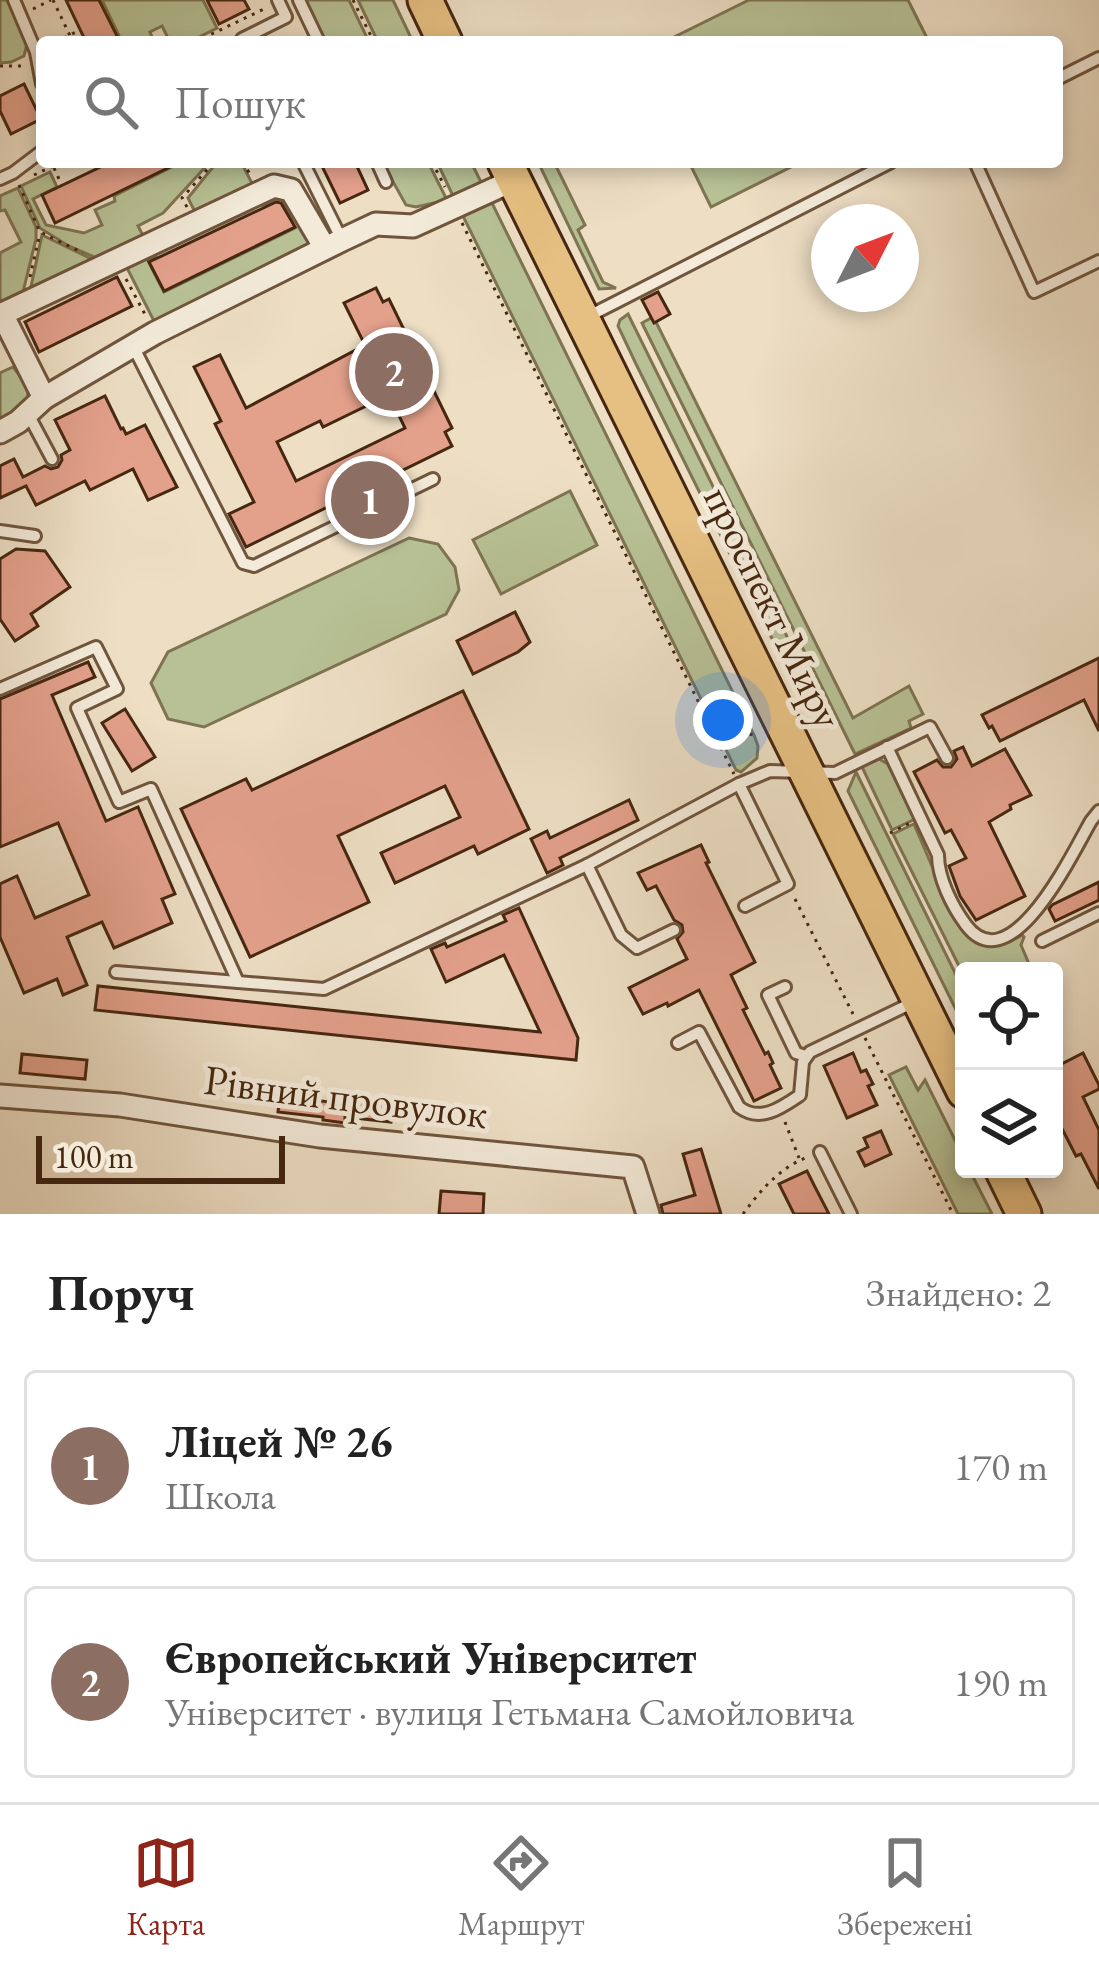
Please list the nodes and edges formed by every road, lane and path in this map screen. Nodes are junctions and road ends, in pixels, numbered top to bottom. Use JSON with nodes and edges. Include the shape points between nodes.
{"nodes":[{"id":1,"x":14,"y":0,"type":"edge"},
{"id":2,"x":51,"y":0,"type":"edge"},
{"id":3,"x":298,"y":0,"type":"edge"},
{"id":4,"x":353,"y":0,"type":"edge"},
{"id":5,"x":425,"y":0,"type":"edge"},
{"id":6,"x":278,"y":1,"type":"edge"},
{"id":7,"x":21,"y":15,"type":"junction"},
{"id":8,"x":80,"y":30,"type":"dead end"},
{"id":9,"x":69,"y":35,"type":"joint"},
{"id":10,"x":207,"y":36,"type":"edge"},
{"id":11,"x":248,"y":36,"type":"edge"},
{"id":12,"x":316,"y":36,"type":"edge"},
{"id":13,"x":371,"y":36,"type":"edge"},
{"id":14,"x":442,"y":36,"type":"edge"},
{"id":15,"x":36,"y":52,"type":"edge"},
{"id":16,"x":1099,"y":58,"type":"edge"},
{"id":17,"x":0,"y":66,"type":"edge"},
{"id":18,"x":36,"y":68,"type":"edge"},
{"id":19,"x":1063,"y":76,"type":"edge"},
{"id":20,"x":36,"y":157,"type":"edge"},
{"id":21,"x":47,"y":168,"type":"edge"},
{"id":22,"x":54,"y":168,"type":"edge"},
{"id":23,"x":209,"y":168,"type":"edge"},
{"id":24,"x":305,"y":168,"type":"edge"},
{"id":25,"x":380,"y":168,"type":"edge"},
{"id":26,"x":435,"y":168,"type":"edge"},
{"id":27,"x":879,"y":168,"type":"edge"},
{"id":28,"x":978,"y":168,"type":"edge"},
{"id":29,"x":509,"y":171,"type":"edge"},
{"id":30,"x":15,"y":178,"type":"junction"},
{"id":31,"x":0,"y":179,"type":"edge"},
{"id":32,"x":386,"y":182,"type":"dead end"},
{"id":33,"x":62,"y":185,"type":"dead end"},
{"id":34,"x":450,"y":199,"type":"dead end"},
{"id":35,"x":459,"y":216,"type":"dead end"},
{"id":36,"x":196,"y":224,"type":"junction"},
{"id":37,"x":40,"y":232,"type":"junction"},
{"id":38,"x":334,"y":244,"type":"junction"},
{"id":39,"x":1099,"y":261,"type":"edge"},
{"id":40,"x":109,"y":266,"type":"junction"},
{"id":41,"x":24,"y":303,"type":"junction"},
{"id":42,"x":1,"y":315,"type":"edge"},
{"id":43,"x":583,"y":319,"type":"junction"},
{"id":44,"x":155,"y":333,"type":"junction"},
{"id":45,"x":133,"y":346,"type":"junction"},
{"id":46,"x":44,"y":398,"type":"junction"},
{"id":47,"x":28,"y":415,"type":"junction"},
{"id":48,"x":0,"y":432,"type":"edge"},
{"id":49,"x":52,"y":459,"type":"dead end"},
{"id":50,"x":433,"y":479,"type":"dead end"},
{"id":51,"x":0,"y":531,"type":"edge"},
{"id":52,"x":35,"y":536,"type":"dead end"},
{"id":53,"x":0,"y":689,"type":"edge"},
{"id":54,"x":706,"y":717,"type":"junction"},
{"id":55,"x":754,"y":734,"type":"dead end"},
{"id":56,"x":887,"y":747,"type":"junction"},
{"id":57,"x":947,"y":758,"type":"dead end"},
{"id":58,"x":806,"y":772,"type":"junction"},
{"id":59,"x":739,"y":784,"type":"junction"},
{"id":60,"x":1099,"y":811,"type":"edge"},
{"id":61,"x":920,"y":818,"type":"junction"},
{"id":62,"x":890,"y":833,"type":"dead end"},
{"id":63,"x":587,"y":865,"type":"junction"},
{"id":64,"x":788,"y":884,"type":"junction"},
{"id":65,"x":745,"y":906,"type":"dead end"},
{"id":66,"x":1099,"y":913,"type":"edge"},
{"id":67,"x":674,"y":930,"type":"dead end"},
{"id":68,"x":1042,"y":941,"type":"dead end"},
{"id":69,"x":116,"y":972,"type":"dead end"},
{"id":70,"x":238,"y":982,"type":"junction"},
{"id":71,"x":785,"y":987,"type":"dead end"},
{"id":72,"x":919,"y":999,"type":"junction"},
{"id":73,"x":860,"y":1029,"type":"junction"},
{"id":74,"x":678,"y":1042,"type":"dead end"},
{"id":75,"x":806,"y":1056,"type":"junction"},
{"id":76,"x":955,"y":1073,"type":"edge"},
{"id":77,"x":0,"y":1096,"type":"edge"},
{"id":78,"x":779,"y":1107,"type":"junction"},
{"id":79,"x":820,"y":1152,"type":"dead end"},
{"id":80,"x":1006,"y":1178,"type":"edge"},
{"id":81,"x":648,"y":1214,"type":"edge"},
{"id":82,"x":743,"y":1214,"type":"edge"},
{"id":83,"x":851,"y":1214,"type":"edge"},
{"id":84,"x":952,"y":1214,"type":"edge"},
{"id":85,"x":1024,"y":1214,"type":"edge"}],
"edges":[{"from":1,"to":7,"type":"lane"},
{"from":2,"to":7,"type":"path"},
{"from":2,"to":9,"type":"path"},
{"from":3,"to":12,"type":"lane"},
{"from":4,"to":13,"type":"path"},
{"from":5,"to":14,"type":"main road"},
{"from":6,"to":10,"type":"path"},
{"from":6,"to":11,"type":"lane","via":[[286,17]]},
{"from":7,"to":15,"type":"lane"},
{"from":8,"to":9,"type":"path"},
{"from":16,"to":19,"type":"lane"},
{"from":17,"to":18,"type":"path"},
{"from":20,"to":30,"type":"lane"},
{"from":21,"to":30,"type":"path"},
{"from":22,"to":33,"type":"path"},
{"from":23,"to":36,"type":"path","via":[[182,198]]},
{"from":24,"to":38,"type":"lane"},
{"from":25,"to":32,"type":"lane"},
{"from":26,"to":34,"type":"path"},
{"from":27,"to":43,"type":"lane"},
{"from":28,"to":39,"type":"lane","via":[[1034,292]]},
{"from":29,"to":38,"type":"street","via":[[413,226],[376,224]]},
{"from":29,"to":43,"type":"main road","name":"проспект Миру"},
{"from":30,"to":31,"type":"lane"},
{"from":30,"to":37,"type":"path"},
{"from":35,"to":54,"type":"path"},
{"from":36,"to":38,"type":"street","via":[[284,186]]},
{"from":36,"to":40,"type":"street"},
{"from":37,"to":40,"type":"path"},
{"from":37,"to":41,"type":"path"},
{"from":38,"to":44,"type":"street"},
{"from":40,"to":41,"type":"street"},
{"from":40,"to":44,"type":"path","via":[[124,276]]},
{"from":41,"to":42,"type":"street"},
{"from":42,"to":46,"type":"street"},
{"from":43,"to":58,"type":"main road","name":"проспект Миру"},
{"from":44,"to":45,"type":"street"},
{"from":45,"to":46,"type":"street"},
{"from":45,"to":50,"type":"lane","via":[[243,563],[254,566]]},
{"from":46,"to":47,"type":"street"},
{"from":47,"to":48,"type":"street"},
{"from":47,"to":49,"type":"lane"},
{"from":51,"to":52,"type":"lane"},
{"from":53,"to":70,"type":"lane","via":[[96,647],[117,689],[77,708],[119,802],[151,789]]},
{"from":54,"to":55,"type":"path"},
{"from":54,"to":59,"type":"path"},
{"from":56,"to":57,"type":"lane","via":[[931,727]]},
{"from":56,"to":58,"type":"lane","via":[[836,773]]},
{"from":56,"to":61,"type":"lane"},
{"from":58,"to":59,"type":"lane","via":[[770,770]]},
{"from":58,"to":72,"type":"main road","name":"проспект Миру"},
{"from":59,"to":63,"type":"lane"},
{"from":59,"to":64,"type":"lane"},
{"from":60,"to":61,"type":"lane","via":[[1052,890],[1016,932],[997,939],[965,925]]},
{"from":61,"to":62,"type":"path"},
{"from":63,"to":67,"type":"lane","via":[[621,935],[637,947]]},
{"from":63,"to":70,"type":"lane","via":[[324,989]]},
{"from":64,"to":65,"type":"lane"},
{"from":64,"to":73,"type":"path"},
{"from":66,"to":68,"type":"lane"},
{"from":69,"to":70,"type":"lane"},
{"from":71,"to":75,"type":"lane","via":[[768,995],[796,1053]]},
{"from":72,"to":73,"type":"lane"},
{"from":72,"to":76,"type":"main road","name":"проспект Миру"},
{"from":73,"to":75,"type":"lane"},
{"from":73,"to":84,"type":"path"},
{"from":74,"to":78,"type":"lane","via":[[699,1032],[746,1113]]},
{"from":75,"to":78,"type":"lane","via":[[800,1095]]},
{"from":77,"to":81,"type":"street","name":"Рівний провулок","via":[[633,1167]]},
{"from":78,"to":82,"type":"path","via":[[800,1160]]},
{"from":79,"to":83,"type":"lane"},
{"from":80,"to":85,"type":"main road"}]}
